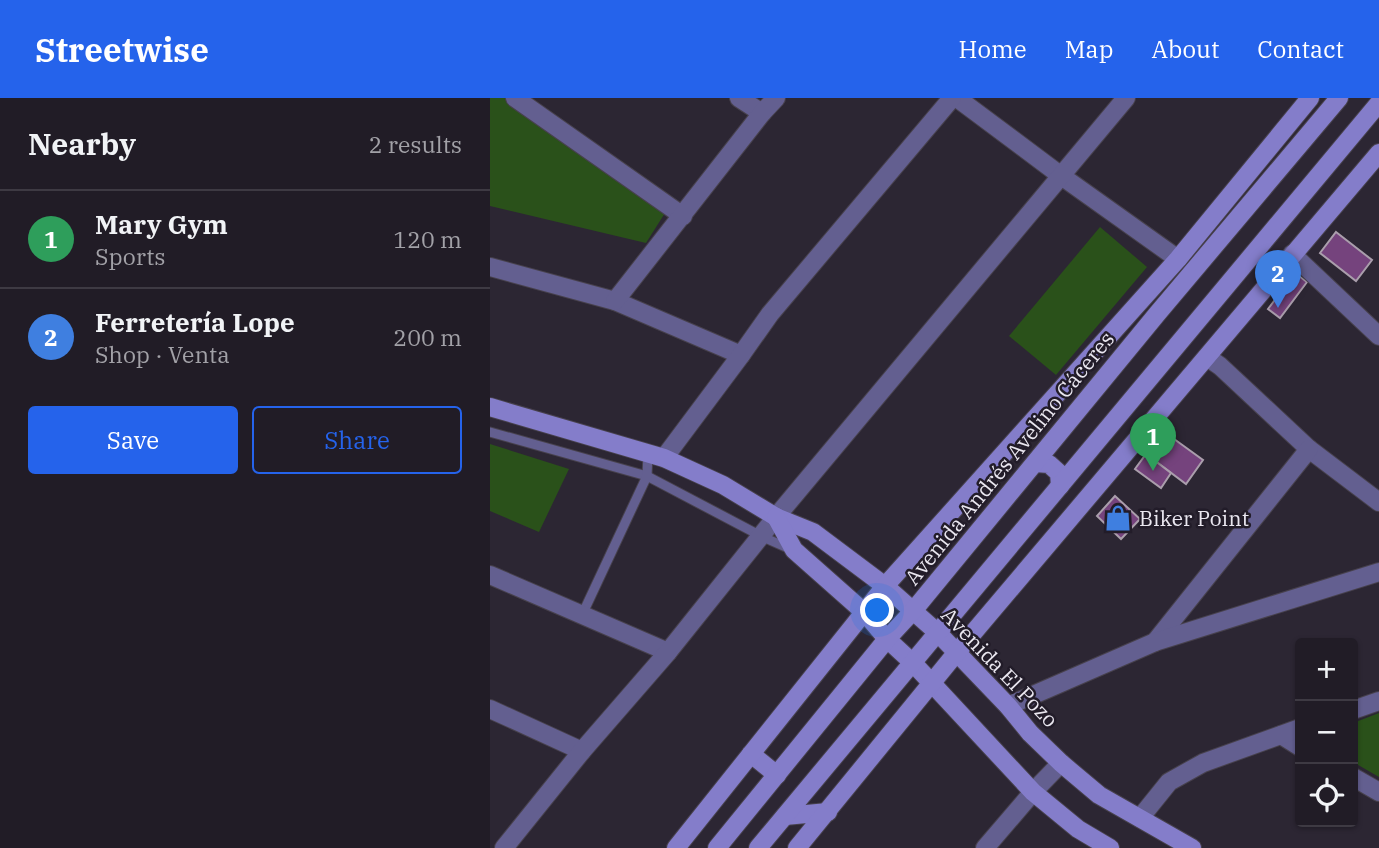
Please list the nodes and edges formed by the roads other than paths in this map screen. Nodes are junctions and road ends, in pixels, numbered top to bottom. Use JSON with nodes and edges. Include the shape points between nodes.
{"nodes":[{"id":1,"x":515,"y":98,"type":"edge"},
{"id":2,"x":739,"y":98,"type":"edge"},
{"id":3,"x":776,"y":98,"type":"edge"},
{"id":4,"x":955,"y":98,"type":"edge"},
{"id":5,"x":1126,"y":98,"type":"edge"},
{"id":6,"x":1310,"y":98,"type":"edge"},
{"id":7,"x":1339,"y":98,"type":"edge"},
{"id":8,"x":1379,"y":103,"type":"edge"},
{"id":9,"x":762,"y":113,"type":"junction"},
{"id":10,"x":1379,"y":153,"type":"edge"},
{"id":11,"x":1060,"y":175,"type":"junction"},
{"id":12,"x":683,"y":216,"type":"junction"},
{"id":13,"x":1292,"y":254,"type":"junction"},
{"id":14,"x":1178,"y":259,"type":"junction"},
{"id":15,"x":490,"y":267,"type":"edge"},
{"id":16,"x":615,"y":301,"type":"junction"},
{"id":17,"x":1379,"y":336,"type":"edge"},
{"id":18,"x":741,"y":355,"type":"junction"},
{"id":19,"x":1207,"y":357,"type":"junction"},
{"id":20,"x":490,"y":407,"type":"edge"},
{"id":21,"x":490,"y":432,"type":"edge"},
{"id":22,"x":1309,"y":449,"type":"junction"},
{"id":23,"x":656,"y":455,"type":"junction"},
{"id":24,"x":1035,"y":463,"type":"junction"},
{"id":25,"x":647,"y":476,"type":"junction"},
{"id":26,"x":1060,"y":486,"type":"junction"},
{"id":27,"x":1379,"y":502,"type":"edge"},
{"id":28,"x":776,"y":517,"type":"junction"},
{"id":29,"x":761,"y":536,"type":"junction"},
{"id":30,"x":794,"y":551,"type":"junction"},
{"id":31,"x":1379,"y":572,"type":"edge"},
{"id":32,"x":490,"y":575,"type":"edge"},
{"id":33,"x":885,"y":586,"type":"junction"},
{"id":34,"x":913,"y":611,"type":"junction"},
{"id":35,"x":864,"y":612,"type":"junction"},
{"id":36,"x":582,"y":615,"type":"junction"},
{"id":37,"x":938,"y":633,"type":"junction"},
{"id":38,"x":887,"y":639,"type":"junction"},
{"id":39,"x":1155,"y":642,"type":"junction"},
{"id":40,"x":668,"y":652,"type":"junction"},
{"id":41,"x":957,"y":652,"type":"junction"},
{"id":42,"x":913,"y":663,"type":"junction"},
{"id":43,"x":931,"y":682,"type":"junction"},
{"id":44,"x":1379,"y":701,"type":"edge"},
{"id":45,"x":1008,"y":706,"type":"junction"},
{"id":46,"x":1358,"y":708,"type":"edge"},
{"id":47,"x":490,"y":709,"type":"edge"},
{"id":48,"x":1295,"y":731,"type":"edge"},
{"id":49,"x":1281,"y":736,"type":"junction"},
{"id":50,"x":1295,"y":744,"type":"edge"},
{"id":51,"x":582,"y":751,"type":"junction"},
{"id":52,"x":751,"y":754,"type":"junction"},
{"id":53,"x":1061,"y":763,"type":"junction"},
{"id":54,"x":777,"y":775,"type":"junction"},
{"id":55,"x":1358,"y":780,"type":"edge"},
{"id":56,"x":1033,"y":792,"type":"junction"},
{"id":57,"x":1379,"y":792,"type":"edge"},
{"id":58,"x":828,"y":812,"type":"junction"},
{"id":59,"x":785,"y":816,"type":"junction"},
{"id":60,"x":1140,"y":818,"type":"junction"},
{"id":61,"x":504,"y":848,"type":"edge"},
{"id":62,"x":676,"y":848,"type":"edge"},
{"id":63,"x":717,"y":848,"type":"edge"},
{"id":64,"x":758,"y":848,"type":"edge"},
{"id":65,"x":797,"y":848,"type":"edge"},
{"id":66,"x":985,"y":848,"type":"edge"},
{"id":67,"x":1110,"y":848,"type":"edge"},
{"id":68,"x":1192,"y":848,"type":"edge"}],
"edges":[{"from":1,"to":12,"type":"street"},
{"from":2,"to":9,"type":"street"},
{"from":3,"to":9,"type":"street"},
{"from":4,"to":11,"type":"street"},
{"from":4,"to":18,"type":"street","via":[[770,314]]},
{"from":5,"to":11,"type":"street"},
{"from":6,"to":14,"type":"street"},
{"from":7,"to":24,"type":"street","name":"Avenida Andrés Avelino Cáceres"},
{"from":8,"to":26,"type":"street"},
{"from":9,"to":12,"type":"street"},
{"from":10,"to":13,"type":"street"},
{"from":11,"to":14,"type":"street"},
{"from":11,"to":28,"type":"street"},
{"from":12,"to":16,"type":"street"},
{"from":13,"to":17,"type":"street"},
{"from":13,"to":19,"type":"street"},
{"from":14,"to":33,"type":"street"},
{"from":15,"to":16,"type":"street"},
{"from":16,"to":18,"type":"street"},
{"from":18,"to":23,"type":"street"},
{"from":19,"to":22,"type":"street"},
{"from":19,"to":41,"type":"street"},
{"from":20,"to":23,"type":"street","name":"Avenida El Pozo"},
{"from":21,"to":25,"type":"lane"},
{"from":22,"to":27,"type":"street"},
{"from":22,"to":39,"type":"street"},
{"from":23,"to":25,"type":"lane"},
{"from":23,"to":28,"type":"street","name":"Avenida El Pozo","via":[[723,485]]},
{"from":24,"to":26,"type":"street","via":[[1049,464],[1059,473]]},
{"from":24,"to":34,"type":"street","name":"Avenida Andrés Avelino Cáceres"},
{"from":25,"to":29,"type":"lane"},
{"from":25,"to":36,"type":"lane"},
{"from":26,"to":37,"type":"street"},
{"from":28,"to":29,"type":"street"},
{"from":28,"to":30,"type":"street"},
{"from":28,"to":33,"type":"street","name":"Avenida El Pozo","via":[[813,533]]},
{"from":29,"to":30,"type":"lane"},
{"from":29,"to":40,"type":"street"},
{"from":30,"to":35,"type":"street"},
{"from":31,"to":39,"type":"street"},
{"from":32,"to":36,"type":"street"},
{"from":33,"to":34,"type":"street","name":"Avenida El Pozo"},
{"from":33,"to":35,"type":"street"},
{"from":34,"to":37,"type":"street","name":"Avenida El Pozo"},
{"from":34,"to":38,"type":"street","name":"Avenida Andrés Avelino Cáceres"},
{"from":35,"to":38,"type":"street"},
{"from":35,"to":52,"type":"street"},
{"from":36,"to":40,"type":"street"},
{"from":37,"to":41,"type":"street","name":"Avenida El Pozo"},
{"from":37,"to":42,"type":"street"},
{"from":38,"to":42,"type":"street"},
{"from":38,"to":54,"type":"street","name":"Avenida Andrés Avelino Cáceres"},
{"from":39,"to":45,"type":"street"},
{"from":40,"to":51,"type":"street"},
{"from":41,"to":43,"type":"street"},
{"from":41,"to":45,"type":"street","name":"Avenida El Pozo"},
{"from":42,"to":43,"type":"street"},
{"from":42,"to":59,"type":"street"},
{"from":43,"to":56,"type":"street"},
{"from":43,"to":58,"type":"street"},
{"from":44,"to":46,"type":"street"},
{"from":45,"to":53,"type":"street","name":"Avenida El Pozo"},
{"from":47,"to":51,"type":"street"},
{"from":48,"to":49,"type":"street"},
{"from":49,"to":50,"type":"street"},
{"from":49,"to":60,"type":"street","via":[[1203,763],[1169,782]]},
{"from":51,"to":61,"type":"street"},
{"from":52,"to":54,"type":"street"},
{"from":52,"to":62,"type":"street"},
{"from":53,"to":56,"type":"street"},
{"from":53,"to":60,"type":"street","name":"Avenida El Pozo","via":[[1099,795]]},
{"from":54,"to":63,"type":"street","name":"Avenida Andrés Avelino Cáceres"},
{"from":55,"to":57,"type":"street"},
{"from":56,"to":66,"type":"street"},
{"from":56,"to":67,"type":"street"},
{"from":58,"to":59,"type":"street"},
{"from":58,"to":65,"type":"street"},
{"from":59,"to":64,"type":"street"},
{"from":60,"to":68,"type":"street","name":"Avenida El Pozo"}]}
